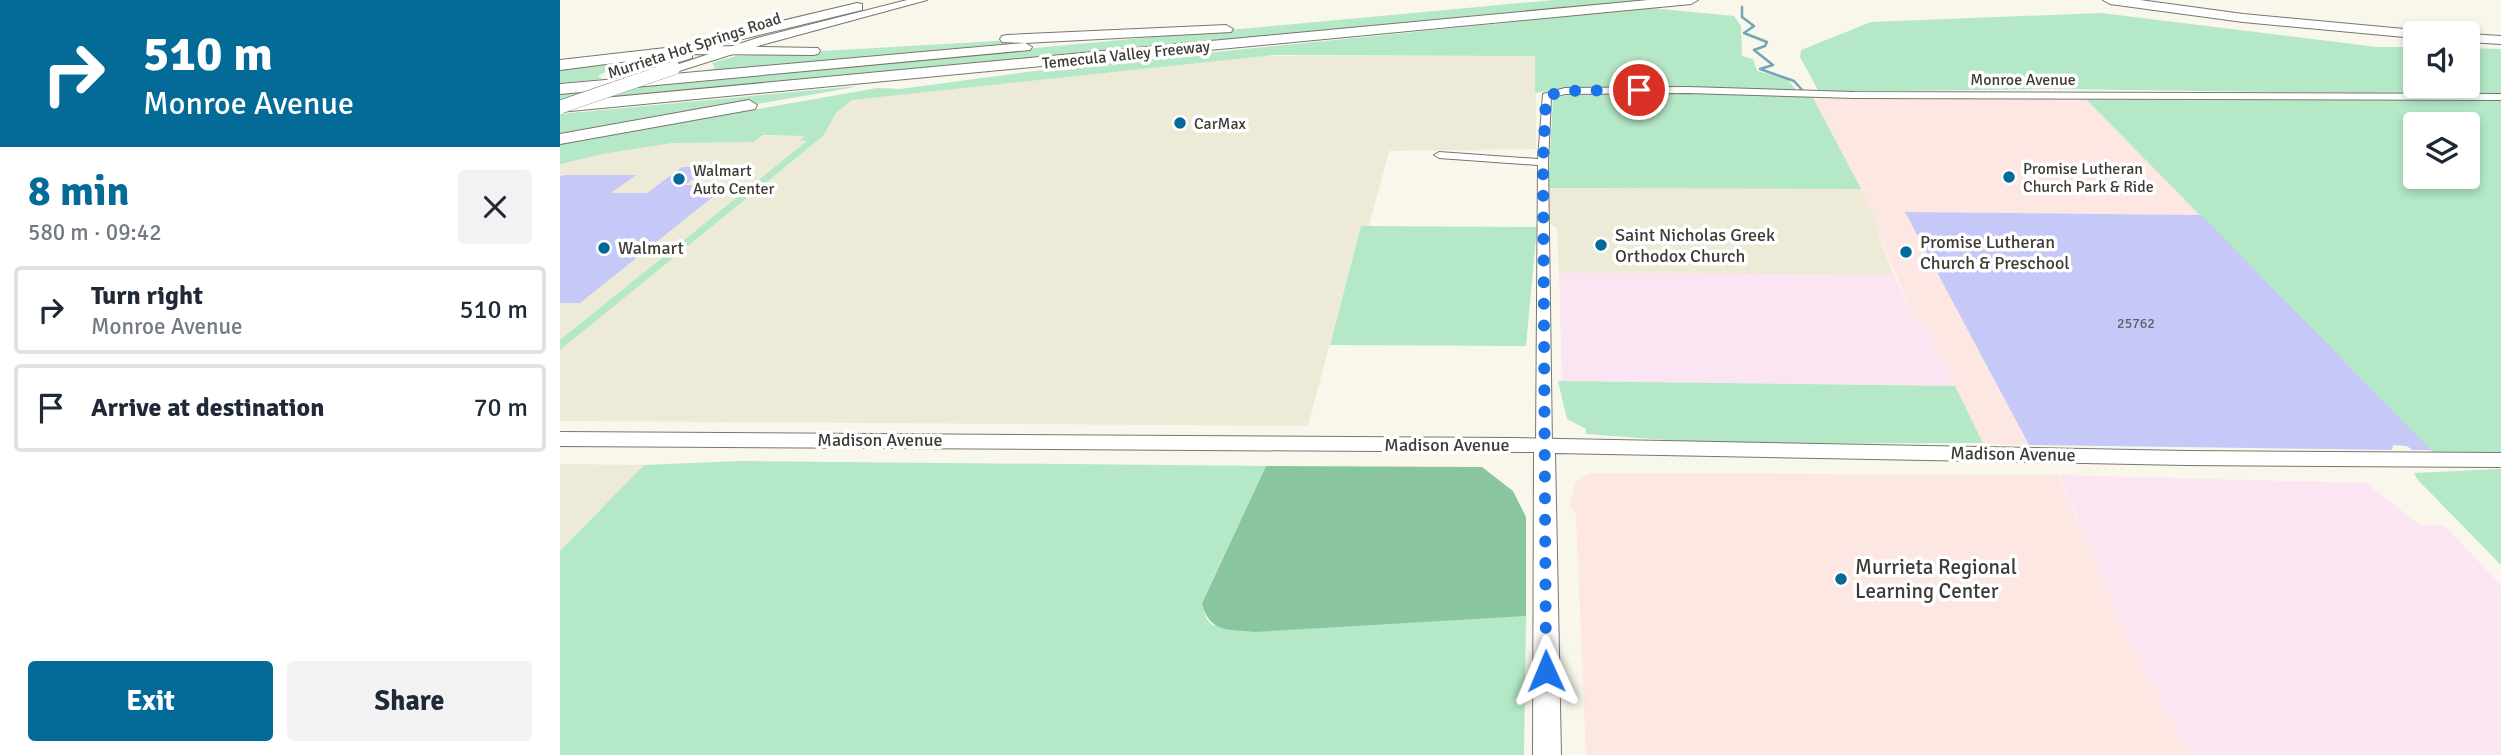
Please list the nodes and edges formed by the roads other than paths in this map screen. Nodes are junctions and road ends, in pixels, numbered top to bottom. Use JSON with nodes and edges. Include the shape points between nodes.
{"nodes":[{"id":1,"x":888,"y":0,"type":"edge"},
{"id":2,"x":921,"y":0,"type":"edge"},
{"id":3,"x":1691,"y":0,"type":"edge"},
{"id":4,"x":2110,"y":0,"type":"edge"},
{"id":5,"x":857,"y":7,"type":"junction"},
{"id":6,"x":2403,"y":33,"type":"edge"},
{"id":7,"x":782,"y":35,"type":"junction"},
{"id":8,"x":2480,"y":39,"type":"edge"},
{"id":9,"x":2501,"y":40,"type":"edge"},
{"id":10,"x":1176,"y":49,"type":"junction"},
{"id":11,"x":704,"y":50,"type":"junction"},
{"id":12,"x":727,"y":51,"type":"junction"},
{"id":13,"x":803,"y":51,"type":"junction"},
{"id":14,"x":560,"y":65,"type":"edge"},
{"id":15,"x":560,"y":89,"type":"edge"},
{"id":16,"x":560,"y":97,"type":"edge"},
{"id":17,"x":2501,"y":97,"type":"edge"},
{"id":18,"x":560,"y":108,"type":"edge"},
{"id":19,"x":560,"y":139,"type":"edge"},
{"id":20,"x":1439,"y":155,"type":"dead end"},
{"id":21,"x":1543,"y":162,"type":"junction"},
{"id":22,"x":560,"y":439,"type":"edge"},
{"id":23,"x":1544,"y":446,"type":"junction"},
{"id":24,"x":2501,"y":460,"type":"edge"},
{"id":25,"x":1547,"y":755,"type":"edge"}],
"edges":[{"from":1,"to":5,"type":"main road","name":"Murrieta Hot Springs Road"},
{"from":2,"to":7,"type":"main road","name":"Murrieta Hot Springs Road"},
{"from":3,"to":10,"type":"highway","name":"Temecula Valley Freeway"},
{"from":4,"to":6,"type":"highway"},
{"from":5,"to":11,"type":"main road","name":"Murrieta Hot Springs Road"},
{"from":5,"to":14,"type":"highway","via":[[716,41]]},
{"from":7,"to":12,"type":"main road","name":"Murrieta Hot Springs Road"},
{"from":7,"to":13,"type":"highway","via":[[766,48]]},
{"from":8,"to":9,"type":"highway"},
{"from":10,"to":18,"type":"highway","name":"Temecula Valley Freeway"},
{"from":10,"to":19,"type":"highway","via":[[821,93]]},
{"from":11,"to":12,"type":"highway"},
{"from":11,"to":14,"type":"highway"},
{"from":11,"to":16,"type":"main road","name":"Murrieta Hot Springs Road"},
{"from":12,"to":13,"type":"highway"},
{"from":12,"to":18,"type":"main road","name":"Murrieta Hot Springs Road","bridge":true},
{"from":13,"to":15,"type":"highway","name":"Temecula Valley Freeway","via":[[1233,28]]},
{"from":17,"to":21,"type":"street","name":"Monroe Avenue","via":[[1565,91],[1546,96]]},
{"from":20,"to":21,"type":"street"},
{"from":21,"to":23,"type":"street"},
{"from":22,"to":23,"type":"street","name":"Madison Avenue"},
{"from":23,"to":24,"type":"street","name":"Madison Avenue"},
{"from":23,"to":25,"type":"street"}]}
